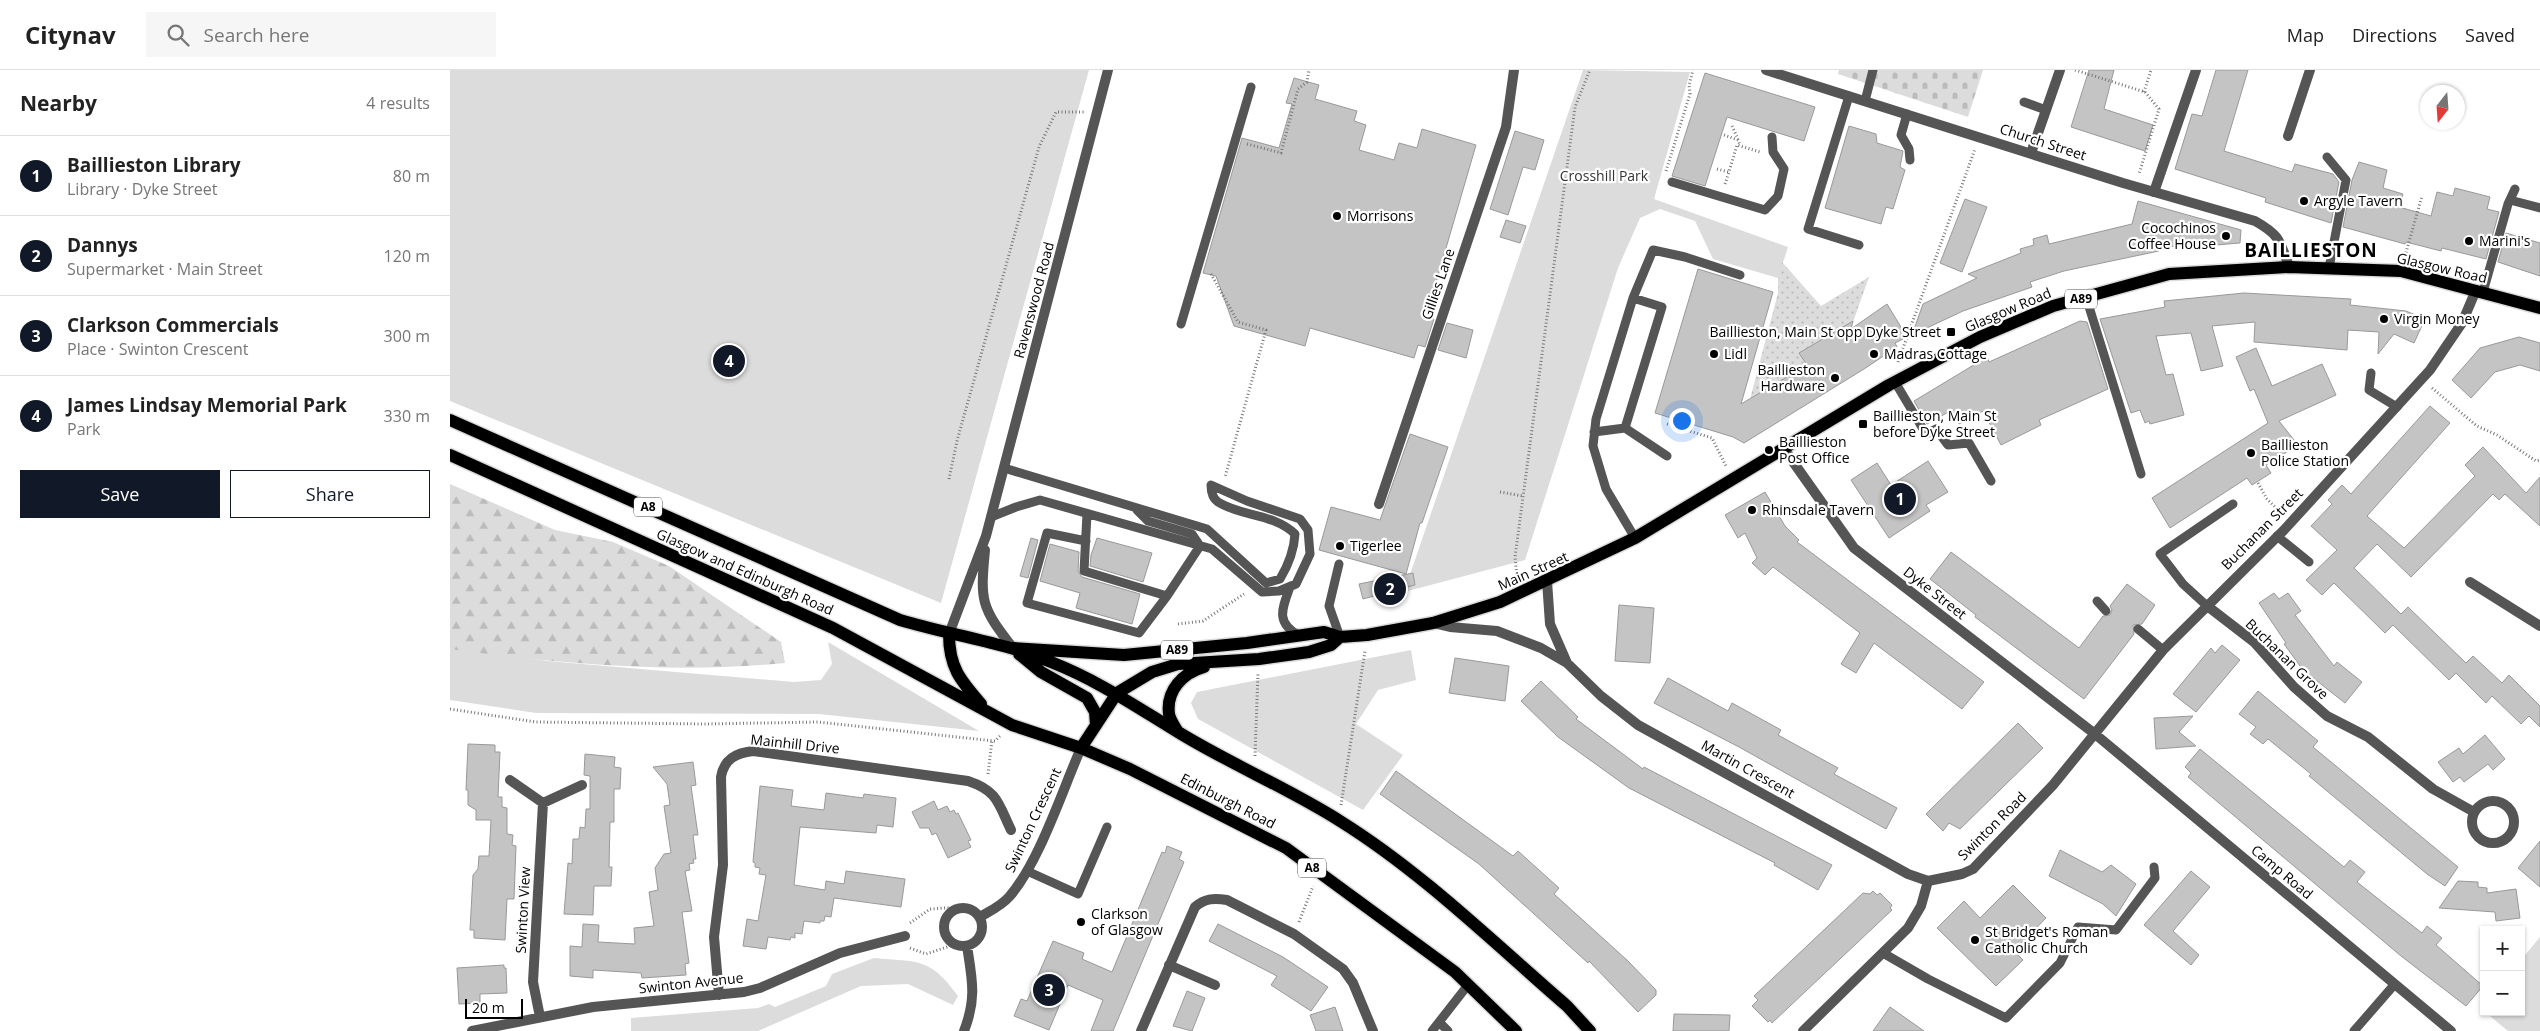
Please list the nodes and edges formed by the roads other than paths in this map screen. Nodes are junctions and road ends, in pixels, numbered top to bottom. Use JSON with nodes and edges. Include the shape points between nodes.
{"nodes":[{"id":1,"x":1108,"y":70,"type":"edge"},
{"id":2,"x":1514,"y":70,"type":"edge"},
{"id":3,"x":1766,"y":70,"type":"edge"},
{"id":4,"x":1874,"y":70,"type":"edge"},
{"id":5,"x":2060,"y":70,"type":"edge"},
{"id":6,"x":2196,"y":70,"type":"edge"},
{"id":7,"x":2310,"y":70,"type":"edge"},
{"id":8,"x":1251,"y":87,"type":"dead end"},
{"id":9,"x":1849,"y":96,"type":"junction"},
{"id":10,"x":1865,"y":101,"type":"junction"},
{"id":11,"x":2024,"y":102,"type":"dead end"},
{"id":12,"x":2046,"y":110,"type":"junction"},
{"id":13,"x":1907,"y":114,"type":"junction"},
{"id":14,"x":2288,"y":136,"type":"dead end"},
{"id":15,"x":1772,"y":137,"type":"dead end"},
{"id":16,"x":2031,"y":153,"type":"junction"},
{"id":17,"x":2327,"y":158,"type":"dead end"},
{"id":18,"x":1910,"y":160,"type":"dead end"},
{"id":19,"x":1672,"y":182,"type":"road end"},
{"id":20,"x":2515,"y":189,"type":"dead end"},
{"id":21,"x":2154,"y":192,"type":"junction"},
{"id":22,"x":2510,"y":200,"type":"junction"},
{"id":23,"x":2540,"y":208,"type":"edge"},
{"id":24,"x":1859,"y":245,"type":"dead end"},
{"id":25,"x":2289,"y":267,"type":"junction"},
{"id":26,"x":2329,"y":268,"type":"junction"},
{"id":27,"x":1740,"y":275,"type":"dead end"},
{"id":28,"x":2480,"y":291,"type":"junction"},
{"id":29,"x":2086,"y":297,"type":"junction"},
{"id":30,"x":1633,"y":298,"type":"junction"},
{"id":31,"x":2540,"y":308,"type":"edge"},
{"id":32,"x":1181,"y":324,"type":"dead end"},
{"id":33,"x":2371,"y":373,"type":"dead end"},
{"id":34,"x":1892,"y":383,"type":"junction"},
{"id":35,"x":2397,"y":406,"type":"junction"},
{"id":36,"x":450,"y":420,"type":"edge"},
{"id":37,"x":1625,"y":428,"type":"junction"},
{"id":38,"x":1594,"y":432,"type":"junction"},
{"id":39,"x":1784,"y":449,"type":"junction"},
{"id":40,"x":450,"y":455,"type":"edge"},
{"id":41,"x":1667,"y":456,"type":"dead end"},
{"id":42,"x":1004,"y":468,"type":"junction"},
{"id":43,"x":2141,"y":474,"type":"dead end"},
{"id":44,"x":1991,"y":482,"type":"dead end"},
{"id":45,"x":1378,"y":504,"type":"dead end"},
{"id":46,"x":2233,"y":504,"type":"dead end"},
{"id":47,"x":1135,"y":508,"type":"junction"},
{"id":48,"x":1087,"y":514,"type":"junction"},
{"id":49,"x":1674,"y":516,"type":"joint"},
{"id":50,"x":991,"y":518,"type":"junction"},
{"id":51,"x":986,"y":536,"type":"junction"},
{"id":52,"x":2277,"y":536,"type":"junction"},
{"id":53,"x":1636,"y":538,"type":"junction"},
{"id":54,"x":1086,"y":541,"type":"junction"},
{"id":55,"x":1200,"y":546,"type":"junction"},
{"id":56,"x":2309,"y":562,"type":"dead end"},
{"id":57,"x":1338,"y":564,"type":"dead end"},
{"id":58,"x":1547,"y":581,"type":"junction"},
{"id":59,"x":2470,"y":582,"type":"dead end"},
{"id":60,"x":1290,"y":587,"type":"junction"},
{"id":61,"x":1167,"y":596,"type":"junction"},
{"id":62,"x":2097,"y":601,"type":"dead end"},
{"id":63,"x":2206,"y":605,"type":"junction"},
{"id":64,"x":2106,"y":611,"type":"dead end"},
{"id":65,"x":1433,"y":622,"type":"junction"},
{"id":66,"x":2540,"y":626,"type":"edge"},
{"id":67,"x":2138,"y":629,"type":"dead end"},
{"id":68,"x":949,"y":634,"type":"junction"},
{"id":69,"x":1300,"y":636,"type":"junction"},
{"id":70,"x":1340,"y":636,"type":"junction"},
{"id":71,"x":1013,"y":648,"type":"junction"},
{"id":72,"x":2163,"y":650,"type":"junction"},
{"id":73,"x":890,"y":658,"type":"joint"},
{"id":74,"x":1224,"y":661,"type":"junction"},
{"id":75,"x":1567,"y":663,"type":"junction"},
{"id":76,"x":1117,"y":693,"type":"junction"},
{"id":77,"x":987,"y":712,"type":"junction"},
{"id":78,"x":1096,"y":725,"type":"junction"},
{"id":79,"x":1178,"y":732,"type":"junction"},
{"id":80,"x":2095,"y":734,"type":"junction"},
{"id":81,"x":1081,"y":748,"type":"junction"},
{"id":82,"x":510,"y":780,"type":"dead end"},
{"id":83,"x":582,"y":785,"type":"dead end"},
{"id":84,"x":543,"y":803,"type":"junction"},
{"id":85,"x":2474,"y":812,"type":"junction"},
{"id":86,"x":1107,"y":827,"type":"dead end"},
{"id":87,"x":1011,"y":830,"type":"dead end"},
{"id":88,"x":2154,"y":867,"type":"dead end"},
{"id":89,"x":1027,"y":871,"type":"junction"},
{"id":90,"x":1928,"y":881,"type":"junction"},
{"id":91,"x":980,"y":917,"type":"junction"},
{"id":92,"x":905,"y":936,"type":"road end"},
{"id":93,"x":967,"y":946,"type":"junction"},
{"id":94,"x":1883,"y":953,"type":"junction"},
{"id":95,"x":1169,"y":965,"type":"junction"},
{"id":96,"x":1215,"y":985,"type":"dead end"},
{"id":97,"x":1468,"y":985,"type":"junction"},
{"id":98,"x":2394,"y":985,"type":"junction"},
{"id":99,"x":719,"y":996,"type":"junction"},
{"id":100,"x":540,"y":1017,"type":"junction"},
{"id":101,"x":1439,"y":1022,"type":"junction"},
{"id":102,"x":472,"y":1031,"type":"edge"},
{"id":103,"x":964,"y":1031,"type":"edge"},
{"id":104,"x":1141,"y":1031,"type":"edge"},
{"id":105,"x":1373,"y":1031,"type":"edge"},
{"id":106,"x":1432,"y":1031,"type":"edge"},
{"id":107,"x":1448,"y":1031,"type":"edge"},
{"id":108,"x":1516,"y":1031,"type":"edge"},
{"id":109,"x":1590,"y":1031,"type":"edge"},
{"id":110,"x":1803,"y":1031,"type":"edge"},
{"id":111,"x":2354,"y":1031,"type":"edge"},
{"id":112,"x":2451,"y":1031,"type":"edge"}],
"edges":[{"from":1,"to":42,"type":"street","name":"Ravenswood Road"},
{"from":2,"to":45,"type":"street","name":"Gillies Lane","via":[[1506,128]]},
{"from":3,"to":9,"type":"street","name":"Church Street","via":[[1788,80]]},
{"from":4,"to":10,"type":"lane"},
{"from":5,"to":12,"type":"street"},
{"from":6,"to":21,"type":"street"},
{"from":7,"to":14,"type":"street"},
{"from":8,"to":32,"type":"lane"},
{"from":9,"to":10,"type":"street","name":"Church Street"},
{"from":9,"to":24,"type":"lane","via":[[1808,229]]},
{"from":10,"to":13,"type":"street","name":"Church Street"},
{"from":11,"to":12,"type":"lane"},
{"from":12,"to":16,"type":"street"},
{"from":13,"to":16,"type":"street","name":"Church Street"},
{"from":13,"to":18,"type":"lane","via":[[1900,135],[1909,149]]},
{"from":15,"to":19,"type":"lane","via":[[1773,152],[1784,169],[1778,196],[1765,210]]},
{"from":16,"to":21,"type":"street","name":"Church Street"},
{"from":17,"to":26,"type":"lane","via":[[2346,180]]},
{"from":20,"to":22,"type":"lane"},
{"from":21,"to":25,"type":"street","name":"Church Street","via":[[2256,221],[2273,231]]},
{"from":22,"to":23,"type":"lane"},
{"from":22,"to":28,"type":"lane"},
{"from":25,"to":26,"type":"main road","name":"Glasgow Road","number":"A89"},
{"from":25,"to":29,"type":"main road","name":"Glasgow Road","number":"A89","via":[[2169,274]]},
{"from":26,"to":28,"type":"main road","name":"Glasgow Road","number":"A89","via":[[2401,271]]},
{"from":27,"to":30,"type":"lane","via":[[1685,256],[1653,250]]},
{"from":28,"to":31,"type":"main road","name":"Glasgow Road","number":"A89"},
{"from":28,"to":35,"type":"street","name":"Buchanan Street","via":[[2462,323],[2422,379]]},
{"from":29,"to":34,"type":"main road","name":"Glasgow Road","number":"A89","via":[[2053,306],[1980,336]]},
{"from":29,"to":43,"type":"lane"},
{"from":30,"to":37,"type":"lane","via":[[1662,307]]},
{"from":30,"to":38,"type":"lane"},
{"from":33,"to":35,"type":"lane","via":[[2369,390]]},
{"from":34,"to":39,"type":"main road","name":"Glasgow Road","number":"A89"},
{"from":34,"to":44,"type":"lane","via":[[1926,434],[1936,428],[1948,445],[1969,443]]},
{"from":35,"to":52,"type":"street","name":"Buchanan Street"},
{"from":36,"to":68,"type":"main road","number":"A8","via":[[900,620]]},
{"from":37,"to":38,"type":"lane"},
{"from":37,"to":41,"type":"lane"},
{"from":38,"to":53,"type":"lane","via":[[1593,446],[1606,489]]},
{"from":39,"to":49,"type":"main road","name":"Glasgow Road","number":"A89"},
{"from":39,"to":80,"type":"street","name":"Dyke Street","via":[[1854,548]]},
{"from":40,"to":73,"type":"main road","name":"Glasgow and Edinburgh Road","number":"A8","via":[[833,628]]},
{"from":42,"to":47,"type":"lane"},
{"from":42,"to":50,"type":"street","name":"Ravenswood Road"},
{"from":46,"to":63,"type":"lane","via":[[2160,554],[2183,584]]},
{"from":47,"to":55,"type":"lane","via":[[1148,521],[1192,534]]},
{"from":47,"to":60,"type":"lane","via":[[1207,529],[1266,583],[1280,579],[1289,564],[1294,534],[1287,526],[1218,502],[1211,494],[1211,485],[1300,519],[1308,530],[1310,554],[1296,584]]},
{"from":48,"to":50,"type":"lane","via":[[1040,500]]},
{"from":48,"to":54,"type":"lane"},
{"from":48,"to":55,"type":"lane"},
{"from":49,"to":53,"type":"main road","name":"Main Street","number":"A89"},
{"from":50,"to":51,"type":"street","name":"Ravenswood Road"},
{"from":51,"to":68,"type":"street","name":"Ravenswood Road"},
{"from":51,"to":71,"type":"street","name":"Ravenswood Road","via":[[981,588],[992,620]]},
{"from":52,"to":56,"type":"lane"},
{"from":52,"to":63,"type":"street","name":"Buchanan Street"},
{"from":53,"to":58,"type":"main road","name":"Main Street","number":"A89"},
{"from":54,"to":61,"type":"lane","via":[[1084,571]]},
{"from":54,"to":61,"type":"lane","via":[[1047,533],[1026,603],[1139,633]]},
{"from":55,"to":60,"type":"lane","via":[[1212,549],[1262,592]]},
{"from":55,"to":61,"type":"lane"},
{"from":57,"to":70,"type":"lane","via":[[1329,606]]},
{"from":58,"to":65,"type":"main road","name":"Main Street","number":"A89","via":[[1500,602]]},
{"from":58,"to":75,"type":"street","name":"Martin Crescent","via":[[1550,624]]},
{"from":59,"to":66,"type":"street"},
{"from":60,"to":69,"type":"lane","via":[[1282,610],[1283,622]]},
{"from":62,"to":64,"type":"lane"},
{"from":63,"to":72,"type":"street","name":"Buchanan Street"},
{"from":63,"to":85,"type":"street","name":"Buchanan Grove","via":[[2254,642],[2294,687],[2328,716],[2368,737],[2433,789]]},
{"from":65,"to":70,"type":"main road","name":"Main Street","number":"A89","via":[[1367,635]]},
{"from":65,"to":75,"type":"street","name":"Martin Crescent","via":[[1450,627],[1497,631],[1541,648]]},
{"from":67,"to":72,"type":"lane"},
{"from":68,"to":71,"type":"main road","number":"A8"},
{"from":68,"to":77,"type":"main road","number":"A8","via":[[953,666]]},
{"from":69,"to":70,"type":"main road","number":"A89","via":[[1324,632]]},
{"from":69,"to":71,"type":"main road","number":"A89","via":[[1124,655]]},
{"from":70,"to":74,"type":"main road","number":"A89","via":[[1331,645],[1308,652]]},
{"from":71,"to":76,"type":"main road","number":"A8"},
{"from":71,"to":78,"type":"main road","via":[[1041,672],[1087,698],[1095,712]]},
{"from":72,"to":80,"type":"street","name":"Buchanan Street"},
{"from":73,"to":77,"type":"main road","name":"Edinburgh Road","number":"A8"},
{"from":74,"to":76,"type":"main road","number":"A89","via":[[1165,667]]},
{"from":74,"to":79,"type":"main road","via":[[1189,671],[1171,692],[1169,714]]},
{"from":75,"to":90,"type":"street","name":"Martin Crescent","via":[[1638,725],[1908,874]]},
{"from":76,"to":78,"type":"main road"},
{"from":76,"to":79,"type":"main road","number":"A8"},
{"from":77,"to":81,"type":"main road","name":"Edinburgh Road","number":"A8","via":[[1012,725]]},
{"from":78,"to":81,"type":"main road"},
{"from":79,"to":109,"type":"main road","number":"A8","via":[[1339,820],[1401,864],[1567,1006]]},
{"from":80,"to":90,"type":"street","name":"Swinton Road","via":[[2053,785],[1973,868]]},
{"from":80,"to":98,"type":"street","name":"Camp Road"},
{"from":81,"to":89,"type":"street","name":"Swinton Crescent"},
{"from":81,"to":97,"type":"main road","name":"Edinburgh Road","number":"A8","via":[[1286,848],[1455,972]]},
{"from":82,"to":84,"type":"street"},
{"from":83,"to":84,"type":"street"},
{"from":84,"to":100,"type":"street","name":"Swinton View","via":[[533,982]]},
{"from":85,"to":85,"type":"street","via":[[2475,833],[2485,842],[2506,840],[2514,829],[2510,809],[2498,802],[2484,803]]},
{"from":86,"to":89,"type":"lane","via":[[1078,894]]},
{"from":87,"to":99,"type":"street","name":"Mainhill Drive","via":[[994,795],[986,787],[968,781],[753,751],[731,757],[724,765],[721,777],[723,865],[714,937]]},
{"from":88,"to":94,"type":"lane","via":[[2155,878],[2116,930],[2078,927],[2060,963],[2006,1018]]},
{"from":89,"to":91,"type":"street","name":"Swinton Crescent","via":[[1008,898]]},
{"from":90,"to":94,"type":"street","via":[[1921,906],[1908,928]]},
{"from":91,"to":93,"type":"street","via":[[981,935]]},
{"from":91,"to":93,"type":"street","via":[[972,909],[962,907],[950,912],[944,924],[946,936],[955,944]]},
{"from":92,"to":99,"type":"street","name":"Swinton Avenue","via":[[840,953],[760,988]]},
{"from":93,"to":103,"type":"street","via":[[974,985],[972,1011]]},
{"from":94,"to":110,"type":"street"},
{"from":95,"to":96,"type":"street"},
{"from":95,"to":104,"type":"street"},
{"from":95,"to":105,"type":"street","via":[[1195,907],[1208,899],[1227,900],[1294,934],[1349,975]]},
{"from":97,"to":101,"type":"lane"},
{"from":97,"to":108,"type":"main road","name":"Edinburgh Road","number":"A8"},
{"from":98,"to":111,"type":"lane"},
{"from":98,"to":112,"type":"street","name":"Camp Road"},
{"from":99,"to":100,"type":"street","name":"Swinton Avenue","via":[[593,1007]]},
{"from":100,"to":102,"type":"street","name":"Swinton Avenue"},
{"from":101,"to":106,"type":"lane"},
{"from":101,"to":107,"type":"lane"}]}
